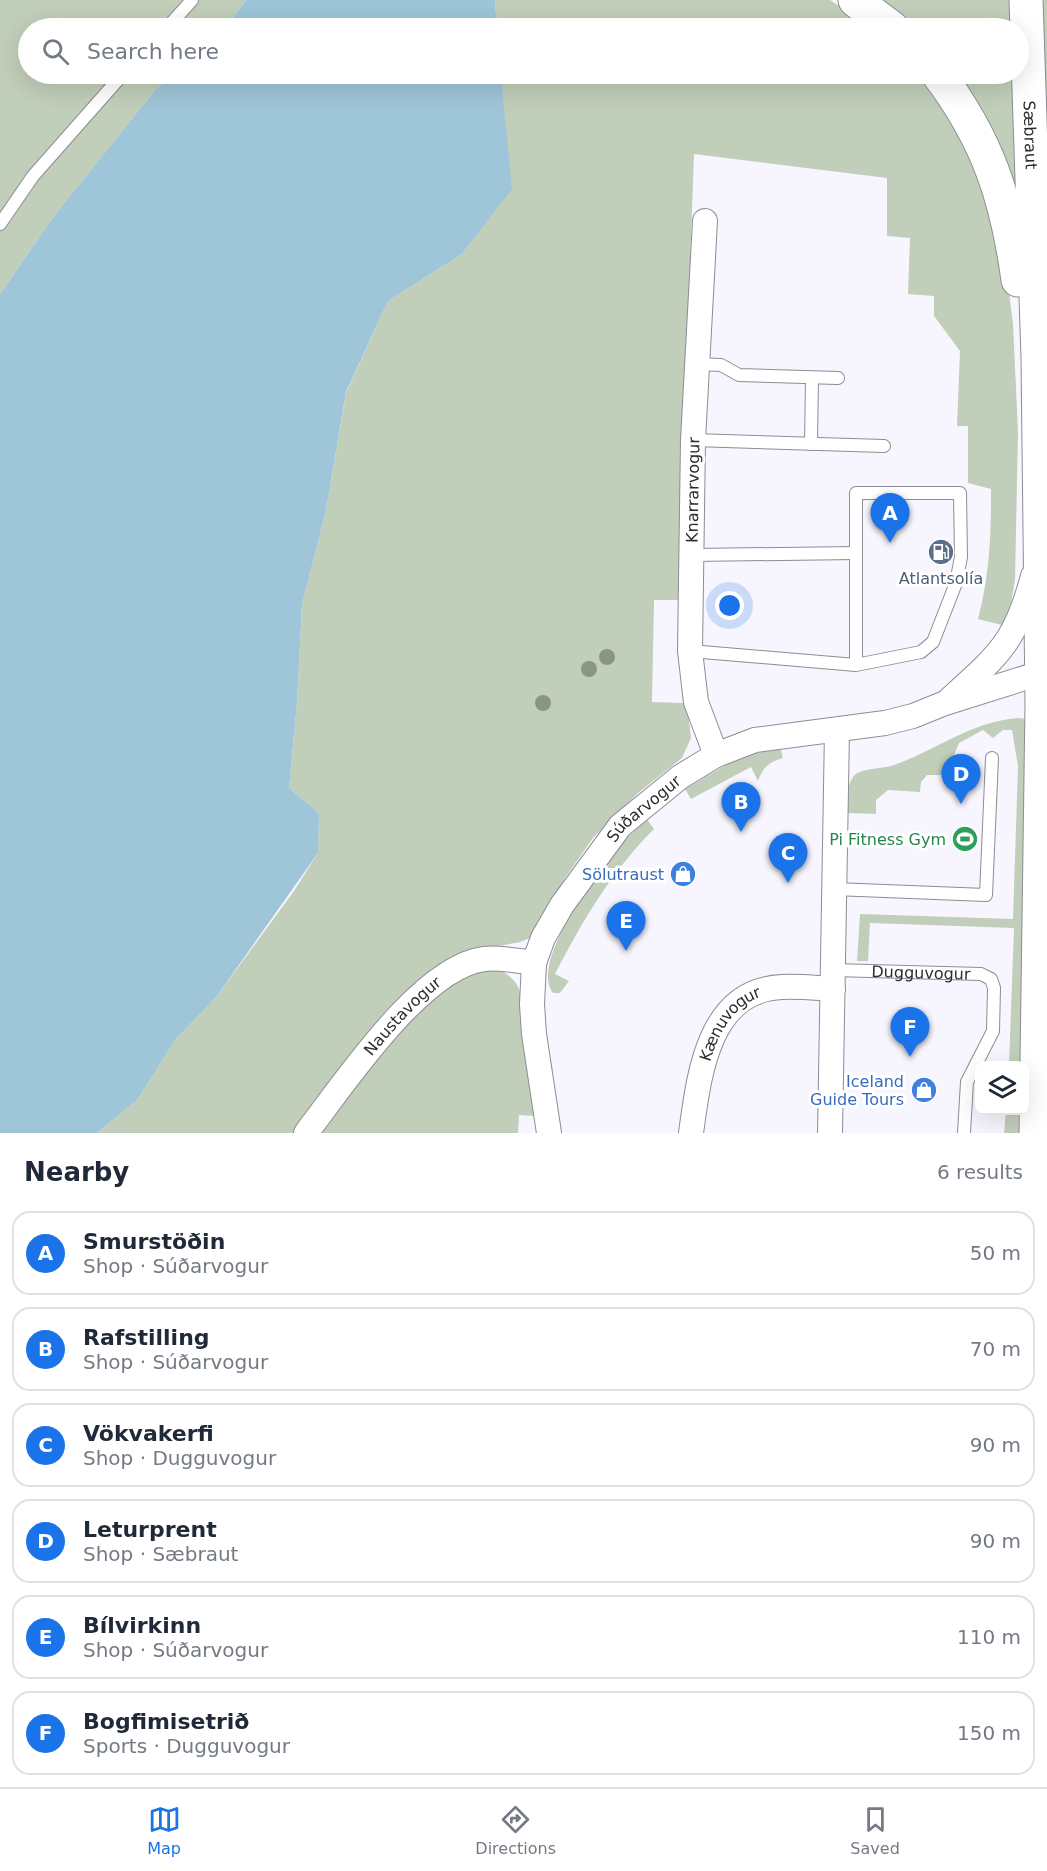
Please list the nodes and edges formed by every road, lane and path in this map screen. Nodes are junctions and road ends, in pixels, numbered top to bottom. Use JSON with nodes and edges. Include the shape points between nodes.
{"nodes":[{"id":1,"x":192,"y":0,"type":"edge"},
{"id":2,"x":855,"y":0,"type":"edge"},
{"id":3,"x":1026,"y":0,"type":"edge"},
{"id":4,"x":176,"y":18,"type":"edge"},
{"id":5,"x":879,"y":18,"type":"edge"},
{"id":6,"x":1027,"y":18,"type":"edge"},
{"id":7,"x":114,"y":84,"type":"edge"},
{"id":8,"x":945,"y":84,"type":"edge"},
{"id":9,"x":1029,"y":84,"type":"edge"},
{"id":10,"x":705,"y":221,"type":"dead end"},
{"id":11,"x":0,"y":224,"type":"edge"},
{"id":12,"x":1038,"y":357,"type":"junction"},
{"id":13,"x":698,"y":364,"type":"junction"},
{"id":14,"x":812,"y":378,"type":"junction"},
{"id":15,"x":838,"y":378,"type":"dead end"},
{"id":16,"x":693,"y":440,"type":"junction"},
{"id":17,"x":811,"y":444,"type":"junction"},
{"id":18,"x":884,"y":446,"type":"dead end"},
{"id":19,"x":1039,"y":551,"type":"junction"},
{"id":20,"x":856,"y":553,"type":"junction"},
{"id":21,"x":692,"y":555,"type":"junction"},
{"id":22,"x":690,"y":651,"type":"junction"},
{"id":23,"x":856,"y":665,"type":"junction"},
{"id":24,"x":1044,"y":672,"type":"edge"},
{"id":25,"x":945,"y":703,"type":"junction"},
{"id":26,"x":837,"y":730,"type":"junction"},
{"id":27,"x":716,"y":755,"type":"junction"},
{"id":28,"x":992,"y":758,"type":"dead end"},
{"id":29,"x":834,"y":889,"type":"junction"},
{"id":30,"x":534,"y":963,"type":"junction"},
{"id":31,"x":833,"y":980,"type":"junction"},
{"id":32,"x":306,"y":1133,"type":"edge"},
{"id":33,"x":549,"y":1133,"type":"edge"},
{"id":34,"x":691,"y":1133,"type":"edge"},
{"id":35,"x":830,"y":1133,"type":"edge"},
{"id":36,"x":964,"y":1133,"type":"edge"},
{"id":37,"x":1036,"y":1133,"type":"edge"}],
"edges":[{"from":1,"to":4,"type":"lane"},
{"from":2,"to":5,"type":"highway"},
{"from":3,"to":6,"type":"highway","name":"Sæbraut"},
{"from":7,"to":11,"type":"lane","via":[[33,176]]},
{"from":8,"to":12,"type":"highway","via":[[977,132],[994,170],[1012,240],[1022,309]]},
{"from":9,"to":12,"type":"highway","name":"Sæbraut"},
{"from":10,"to":13,"type":"street","name":"Knarrarvogur"},
{"from":12,"to":19,"type":"highway","name":"Sæbraut"},
{"from":13,"to":14,"type":"lane","via":[[721,365],[739,375]]},
{"from":13,"to":16,"type":"street","name":"Knarrarvogur"},
{"from":14,"to":15,"type":"lane"},
{"from":14,"to":17,"type":"lane"},
{"from":16,"to":17,"type":"lane"},
{"from":16,"to":21,"type":"street","name":"Knarrarvogur"},
{"from":17,"to":18,"type":"lane"},
{"from":19,"to":24,"type":"highway","name":"Sæbraut"},
{"from":19,"to":25,"type":"street","name":"Súðarvogur","via":[[1010,640]]},
{"from":20,"to":21,"type":"lane"},
{"from":20,"to":23,"type":"lane"},
{"from":20,"to":23,"type":"lane","via":[[856,493],[960,493],[961,557],[956,583],[933,642],[921,652]]},
{"from":21,"to":22,"type":"street","name":"Knarrarvogur"},
{"from":22,"to":23,"type":"lane"},
{"from":22,"to":27,"type":"street","name":"Knarrarvogur","via":[[696,702]]},
{"from":24,"to":25,"type":"street","name":"Súðarvogur"},
{"from":24,"to":37,"type":"highway","name":"Sæbraut"},
{"from":25,"to":26,"type":"street","name":"Súðarvogur","via":[[913,716]]},
{"from":26,"to":27,"type":"street","name":"Súðarvogur","via":[[755,740]]},
{"from":26,"to":29,"type":"street"},
{"from":27,"to":30,"type":"street","name":"Súðarvogur","via":[[680,777],[620,826],[562,905]]},
{"from":28,"to":29,"type":"lane","via":[[987,895]]},
{"from":29,"to":31,"type":"street"},
{"from":30,"to":32,"type":"street","name":"Naustavogur","via":[[483,959],[445,975],[381,1037]]},
{"from":30,"to":33,"type":"street","name":"Súðarvogur","via":[[534,1034]]},
{"from":31,"to":34,"type":"street","name":"Kænuvogur","via":[[750,994],[726,1011],[704,1063]]},
{"from":31,"to":35,"type":"street"},
{"from":31,"to":36,"type":"lane","name":"Dugguvogur","via":[[981,974],[991,979],[993,1031],[967,1082]]}]}
